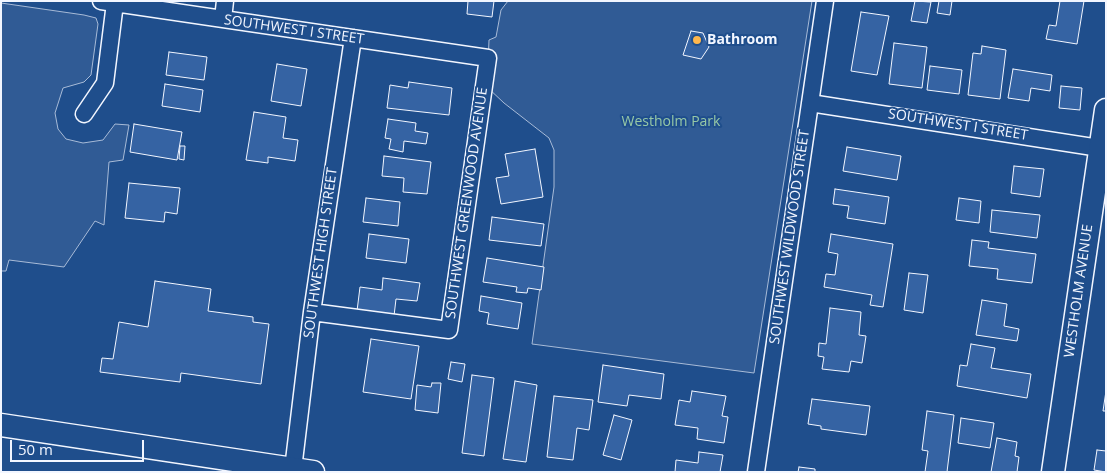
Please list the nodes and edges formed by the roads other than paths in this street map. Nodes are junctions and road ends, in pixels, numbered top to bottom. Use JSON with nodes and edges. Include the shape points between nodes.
{"nodes":[{"id":1,"x":225,"y":1,"type":"edge"},
{"id":2,"x":825,"y":1,"type":"edge"},
{"id":3,"x":108,"y":2,"type":"edge"},
{"id":4,"x":223,"y":19,"type":"junction"},
{"id":5,"x":353,"y":38,"type":"junction"},
{"id":6,"x":488,"y":58,"type":"joint"},
{"id":7,"x":810,"y":102,"type":"junction"},
{"id":8,"x":1106,"y":110,"type":"edge"},
{"id":9,"x":84,"y":114,"type":"dead end"},
{"id":10,"x":1103,"y":148,"type":"edge"},
{"id":11,"x":312,"y":312,"type":"junction"},
{"id":12,"x":3,"y":428,"type":"edge"},
{"id":13,"x":229,"y":466,"type":"edge"},
{"id":14,"x":303,"y":470,"type":"edge"},
{"id":15,"x":756,"y":472,"type":"edge"},
{"id":16,"x":1054,"y":472,"type":"edge"}],
"edges":[{"from":1,"to":4,"type":"street"},
{"from":2,"to":7,"type":"street","name":"SOUTHWEST WILDWOOD STREET"},
{"from":3,"to":4,"type":"street","name":"SOUTHWEST I STREET"},
{"from":3,"to":9,"type":"street","via":[[104,83]]},
{"from":4,"to":5,"type":"street","name":"SOUTHWEST I STREET"},
{"from":5,"to":6,"type":"street","name":"SOUTHWEST I STREET"},
{"from":5,"to":11,"type":"street","name":"SOUTHWEST HIGH STREET"},
{"from":6,"to":11,"type":"street","name":"SOUTHWEST GREENWOOD AVENUE","via":[[449,330]]},
{"from":7,"to":10,"type":"street","name":"SOUTHWEST I STREET"},
{"from":7,"to":15,"type":"street","name":"SOUTHWEST WILDWOOD STREET"},
{"from":8,"to":10,"type":"street","name":"WESTHOLM AVENUE"},
{"from":10,"to":16,"type":"street","name":"WESTHOLM AVENUE"},
{"from":11,"to":14,"type":"street","name":"SOUTHWEST HIGH STREET"},
{"from":12,"to":13,"type":"street"},
{"from":13,"to":14,"type":"street"}]}
